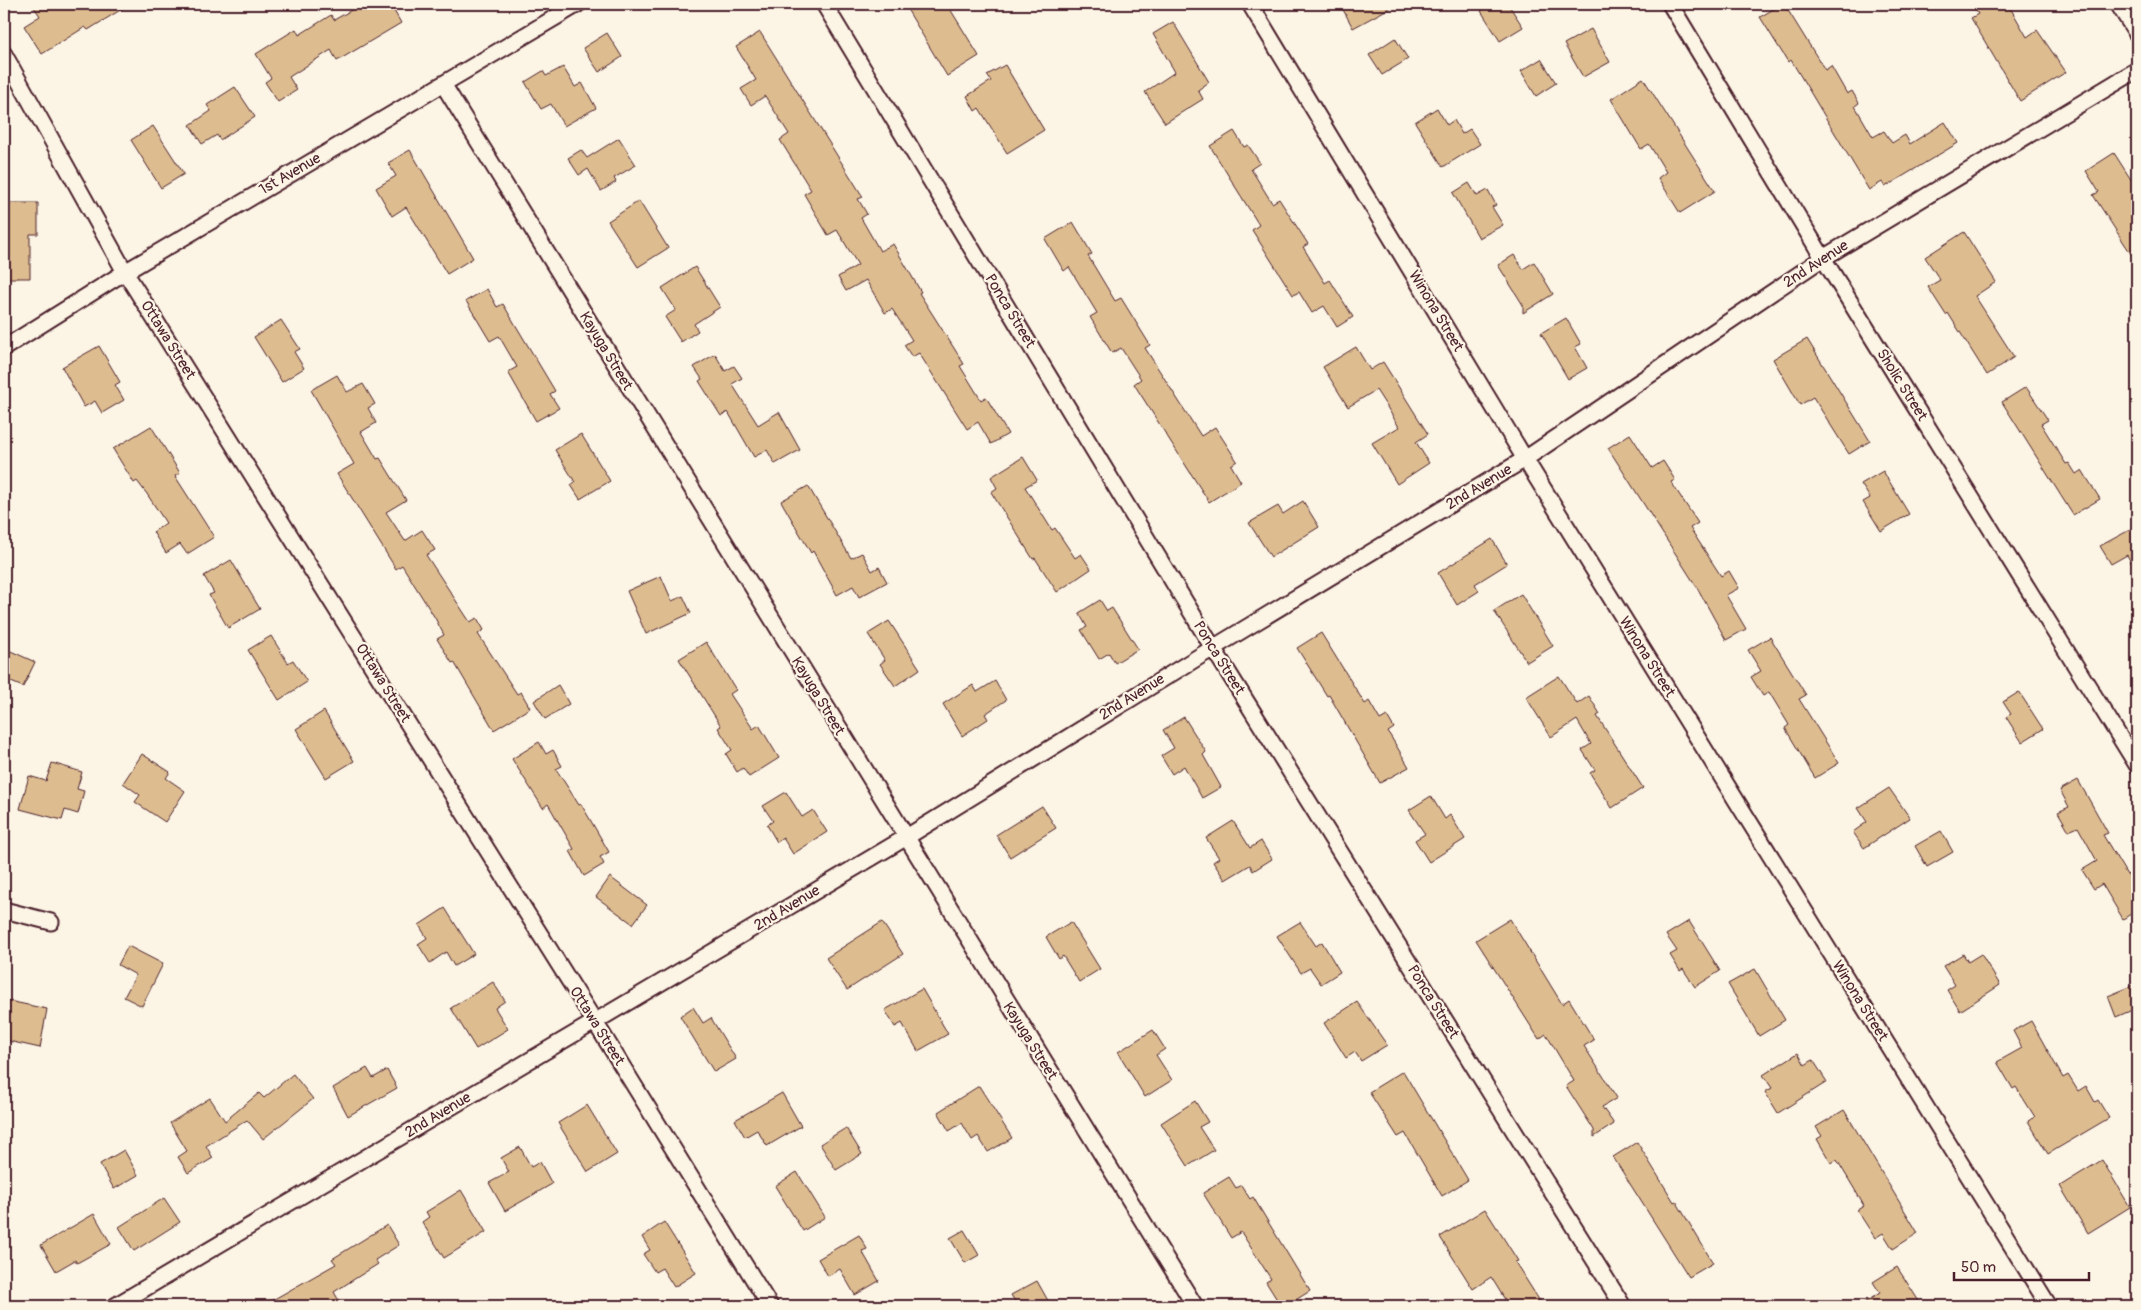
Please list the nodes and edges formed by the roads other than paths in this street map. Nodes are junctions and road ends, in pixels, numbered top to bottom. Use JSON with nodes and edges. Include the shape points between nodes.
{"nodes":[{"id":1,"x":578,"y":4,"type":"edge"},
{"id":2,"x":824,"y":4,"type":"edge"},
{"id":3,"x":1250,"y":4,"type":"edge"},
{"id":4,"x":1670,"y":4,"type":"edge"},
{"id":5,"x":2118,"y":4,"type":"edge"},
{"id":6,"x":2137,"y":34,"type":"edge"},
{"id":7,"x":4,"y":54,"type":"edge"},
{"id":8,"x":2137,"y":70,"type":"edge"},
{"id":9,"x":443,"y":84,"type":"junction"},
{"id":10,"x":1823,"y":258,"type":"junction"},
{"id":11,"x":125,"y":272,"type":"junction"},
{"id":12,"x":4,"y":348,"type":"edge"},
{"id":13,"x":1525,"y":459,"type":"junction"},
{"id":14,"x":1213,"y":648,"type":"junction"},
{"id":15,"x":2137,"y":764,"type":"edge"},
{"id":16,"x":905,"y":838,"type":"junction"},
{"id":17,"x":4,"y":910,"type":"edge"},
{"id":18,"x":51,"y":922,"type":"dead end"},
{"id":19,"x":595,"y":1022,"type":"junction"},
{"id":20,"x":115,"y":1306,"type":"edge"},
{"id":21,"x":770,"y":1306,"type":"edge"},
{"id":22,"x":1195,"y":1306,"type":"edge"},
{"id":23,"x":1623,"y":1306,"type":"edge"},
{"id":24,"x":2049,"y":1306,"type":"edge"}],
"edges":[{"from":1,"to":9,"type":"street","name":"1st Avenue"},
{"from":2,"to":14,"type":"street","name":"Ponca Street"},
{"from":3,"to":13,"type":"street","name":"Winona Street"},
{"from":4,"to":10,"type":"street","name":"Sholic Street"},
{"from":5,"to":6,"type":"street"},
{"from":7,"to":11,"type":"street","name":"Ottawa Street"},
{"from":8,"to":10,"type":"street","name":"2nd Avenue"},
{"from":9,"to":11,"type":"street","name":"1st Avenue"},
{"from":9,"to":16,"type":"street","name":"Kayuga Street"},
{"from":10,"to":13,"type":"street","name":"2nd Avenue"},
{"from":10,"to":15,"type":"street","name":"Sholic Street"},
{"from":11,"to":12,"type":"street","name":"1st Avenue"},
{"from":11,"to":19,"type":"street","name":"Ottawa Street"},
{"from":13,"to":14,"type":"street","name":"2nd Avenue"},
{"from":13,"to":24,"type":"street","name":"Winona Street"},
{"from":14,"to":16,"type":"street","name":"2nd Avenue"},
{"from":14,"to":23,"type":"street","name":"Ponca Street"},
{"from":16,"to":19,"type":"street","name":"2nd Avenue"},
{"from":16,"to":22,"type":"street","name":"Kayuga Street"},
{"from":17,"to":18,"type":"street"},
{"from":19,"to":20,"type":"street","name":"2nd Avenue"},
{"from":19,"to":21,"type":"street","name":"Ottawa Street"}]}
